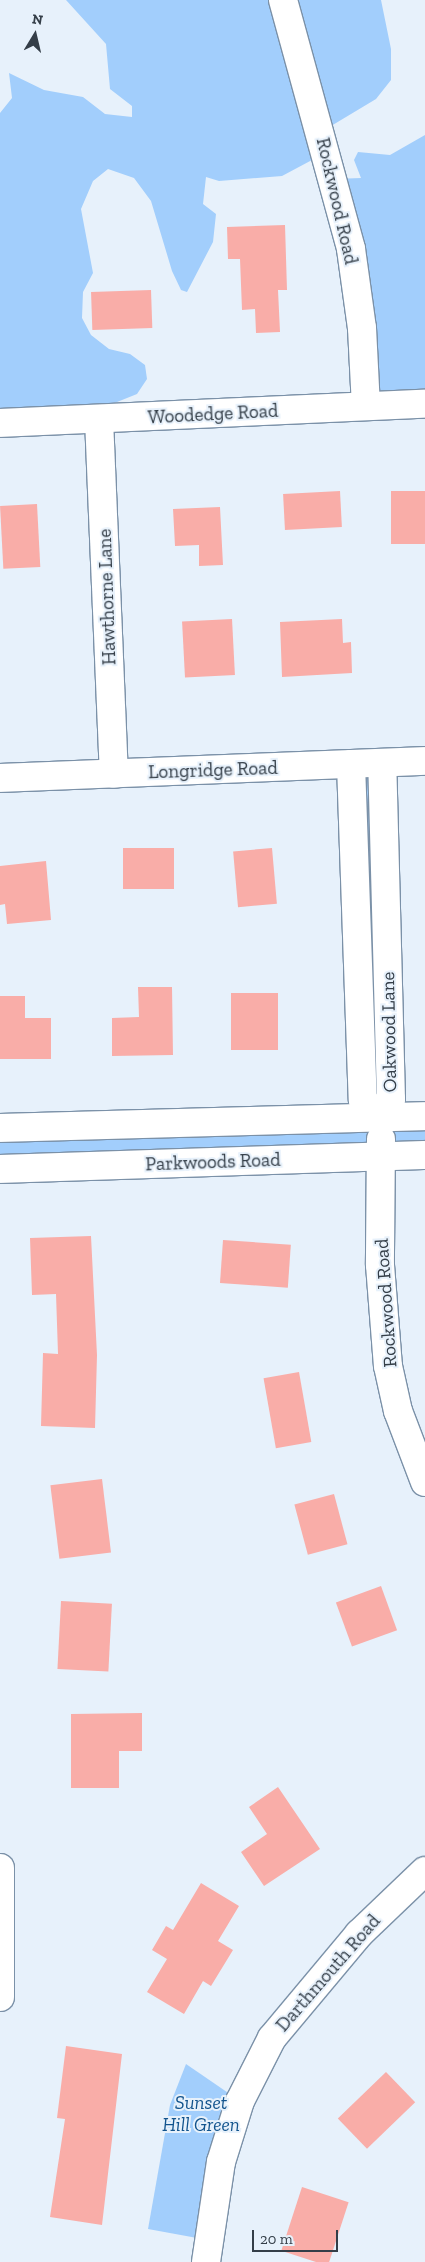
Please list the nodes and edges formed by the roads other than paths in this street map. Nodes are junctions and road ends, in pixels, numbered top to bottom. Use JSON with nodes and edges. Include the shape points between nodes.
{"nodes":[{"id":1,"x":283,"y":0,"type":"edge"},
{"id":2,"x":425,"y":404,"type":"edge"},
{"id":3,"x":366,"y":406,"type":"junction"},
{"id":4,"x":99,"y":419,"type":"junction"},
{"id":5,"x":0,"y":423,"type":"edge"},
{"id":6,"x":425,"y":761,"type":"edge"},
{"id":7,"x":382,"y":763,"type":"junction"},
{"id":8,"x":351,"y":764,"type":"junction"},
{"id":9,"x":114,"y":774,"type":"junction"},
{"id":10,"x":0,"y":778,"type":"edge"},
{"id":11,"x":425,"y":1116,"type":"edge"},
{"id":12,"x":380,"y":1118,"type":"junction"},
{"id":13,"x":0,"y":1128,"type":"edge"},
{"id":14,"x":425,"y":1155,"type":"edge"},
{"id":15,"x":382,"y":1157,"type":"junction"},
{"id":16,"x":0,"y":1169,"type":"edge"},
{"id":17,"x":425,"y":1482,"type":"edge"},
{"id":18,"x":0,"y":1868,"type":"edge"},
{"id":19,"x":425,"y":1871,"type":"edge"},
{"id":20,"x":0,"y":1997,"type":"edge"},
{"id":21,"x":206,"y":2262,"type":"edge"}],
"edges":[{"from":1,"to":3,"type":"street","name":"Rockwood Road","via":[[350,249],[362,328]]},
{"from":2,"to":3,"type":"street","name":"Woodedge Road"},
{"from":3,"to":4,"type":"street","name":"Woodedge Road"},
{"from":4,"to":5,"type":"street","name":"Woodedge Road"},
{"from":4,"to":9,"type":"street","name":"Hawthorne Lane"},
{"from":6,"to":7,"type":"street","name":"Longridge Road"},
{"from":7,"to":8,"type":"street","name":"Longridge Road"},
{"from":7,"to":12,"type":"street","name":"Oakwood Lane","via":[[391,1099]]},
{"from":8,"to":9,"type":"street","name":"Longridge Road"},
{"from":8,"to":12,"type":"street","name":"Oakwood Lane","via":[[362,1100]]},
{"from":9,"to":10,"type":"street","name":"Longridge Road"},
{"from":11,"to":12,"type":"street","name":"Parkwoods Road"},
{"from":12,"to":13,"type":"street","name":"Parkwoods Road"},
{"from":12,"to":15,"type":"street","name":"Rockwood Road"},
{"from":14,"to":15,"type":"street","name":"Parkwoods Road"},
{"from":15,"to":16,"type":"street","name":"Parkwoods Road"},
{"from":15,"to":17,"type":"street","name":"Rockwood Road","via":[[380,1265],[388,1366],[398,1411]]},
{"from":18,"to":20,"type":"street"},
{"from":19,"to":21,"type":"street","name":"Darthmouth Road","via":[[358,1934],[272,2038],[240,2101],[220,2162]]}]}
